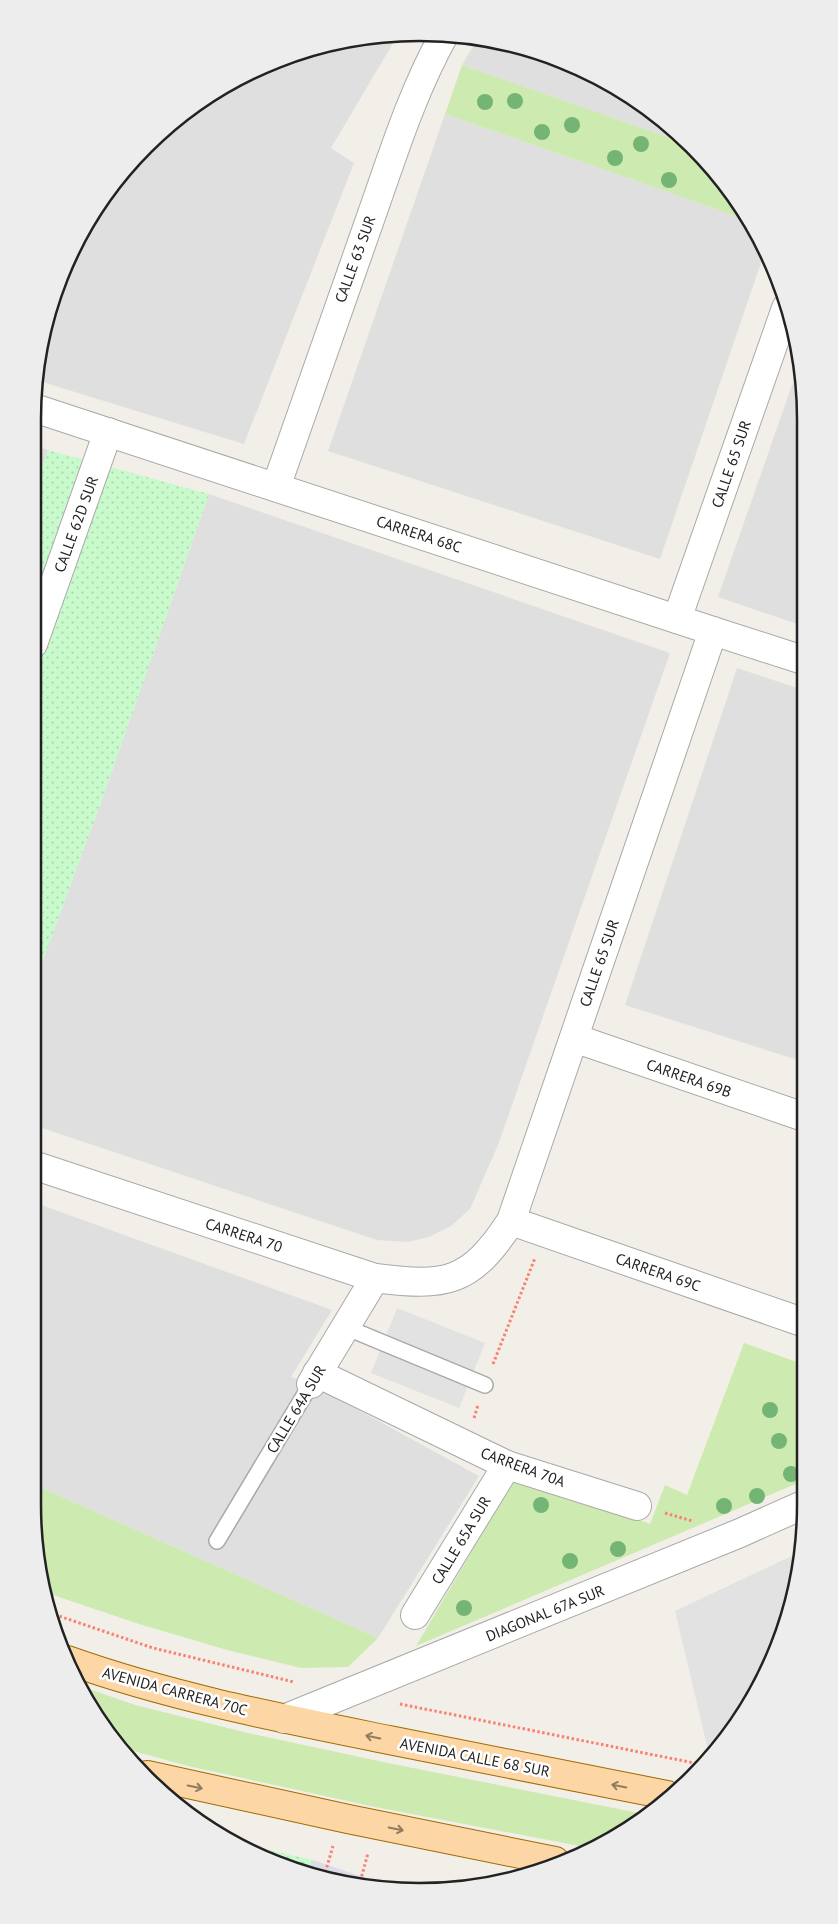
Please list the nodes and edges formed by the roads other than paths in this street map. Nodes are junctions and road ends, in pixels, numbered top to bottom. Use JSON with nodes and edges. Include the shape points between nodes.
{"nodes":[{"id":1,"x":440,"y":42,"type":"edge"},
{"id":2,"x":783,"y":317,"type":"edge"},
{"id":3,"x":41,"y":410,"type":"edge"},
{"id":4,"x":108,"y":432,"type":"junction"},
{"id":5,"x":276,"y":487,"type":"junction"},
{"id":6,"x":41,"y":619,"type":"edge"},
{"id":7,"x":677,"y":619,"type":"junction"},
{"id":8,"x":712,"y":630,"type":"junction"},
{"id":9,"x":797,"y":658,"type":"edge"},
{"id":10,"x":574,"y":1038,"type":"junction"},
{"id":11,"x":797,"y":1115,"type":"edge"},
{"id":12,"x":41,"y":1168,"type":"edge"},
{"id":13,"x":511,"y":1221,"type":"junction"},
{"id":14,"x":458,"y":1276,"type":"joint"},
{"id":15,"x":375,"y":1278,"type":"junction"},
{"id":16,"x":797,"y":1320,"type":"edge"},
{"id":17,"x":345,"y":1327,"type":"junction"},
{"id":18,"x":314,"y":1379,"type":"junction"},
{"id":19,"x":485,"y":1385,"type":"road end"},
{"id":20,"x":507,"y":1465,"type":"junction"},
{"id":21,"x":637,"y":1506,"type":"road end"},
{"id":22,"x":797,"y":1508,"type":"edge"},
{"id":23,"x":217,"y":1541,"type":"dead end"},
{"id":24,"x":415,"y":1615,"type":"dead end"},
{"id":25,"x":76,"y":1663,"type":"edge"},
{"id":26,"x":284,"y":1719,"type":"junction"},
{"id":27,"x":158,"y":1777,"type":"edge"},
{"id":28,"x":662,"y":1794,"type":"edge"},
{"id":29,"x":549,"y":1860,"type":"edge"}],
"edges":[{"from":1,"to":5,"type":"street","name":"CALLE 63 SUR","via":[[413,98]]},
{"from":2,"to":7,"type":"street","name":"CALLE 65 SUR"},
{"from":3,"to":4,"type":"street","name":"CARRERA 68C"},
{"from":4,"to":5,"type":"street","name":"CARRERA 68C"},
{"from":4,"to":6,"type":"street","name":"CALLE 62D SUR"},
{"from":5,"to":7,"type":"street","name":"CARRERA 68C"},
{"from":7,"to":8,"type":"street","name":"CARRERA 68C"},
{"from":8,"to":9,"type":"street","name":"CARRERA 68C"},
{"from":8,"to":10,"type":"street","name":"CALLE 65 SUR"},
{"from":10,"to":11,"type":"street","name":"CARRERA 69B"},
{"from":10,"to":13,"type":"street","name":"CALLE 65 SUR"},
{"from":12,"to":15,"type":"street","name":"CARRERA 70"},
{"from":13,"to":14,"type":"street","name":"CALLE 65 SUR","via":[[495,1246],[476,1265]]},
{"from":13,"to":16,"type":"street","name":"CARRERA 69C"},
{"from":14,"to":15,"type":"street","name":"CARRERA 70","via":[[413,1283]]},
{"from":15,"to":17,"type":"street","name":"CALLE 64A SUR"},
{"from":17,"to":18,"type":"street","name":"CALLE 64A SUR"},
{"from":17,"to":19,"type":"lane"},
{"from":18,"to":20,"type":"street","name":"CARRERA 70A"},
{"from":18,"to":23,"type":"lane","name":"CALLE 64A SUR"},
{"from":20,"to":21,"type":"street","name":"CARRERA 70A"},
{"from":20,"to":24,"type":"street","name":"CALLE 65A SUR"},
{"from":22,"to":26,"type":"street","name":"DIAGONAL 67A SUR"},
{"from":25,"to":26,"type":"main road","name":"AVENIDA CARRERA 70C","via":[[191,1698]]},
{"from":28,"to":26,"type":"main road","name":"AVENIDA CALLE 68 SUR","one_way":true},
{"from":27,"to":29,"type":"main road","one_way":true}]}
